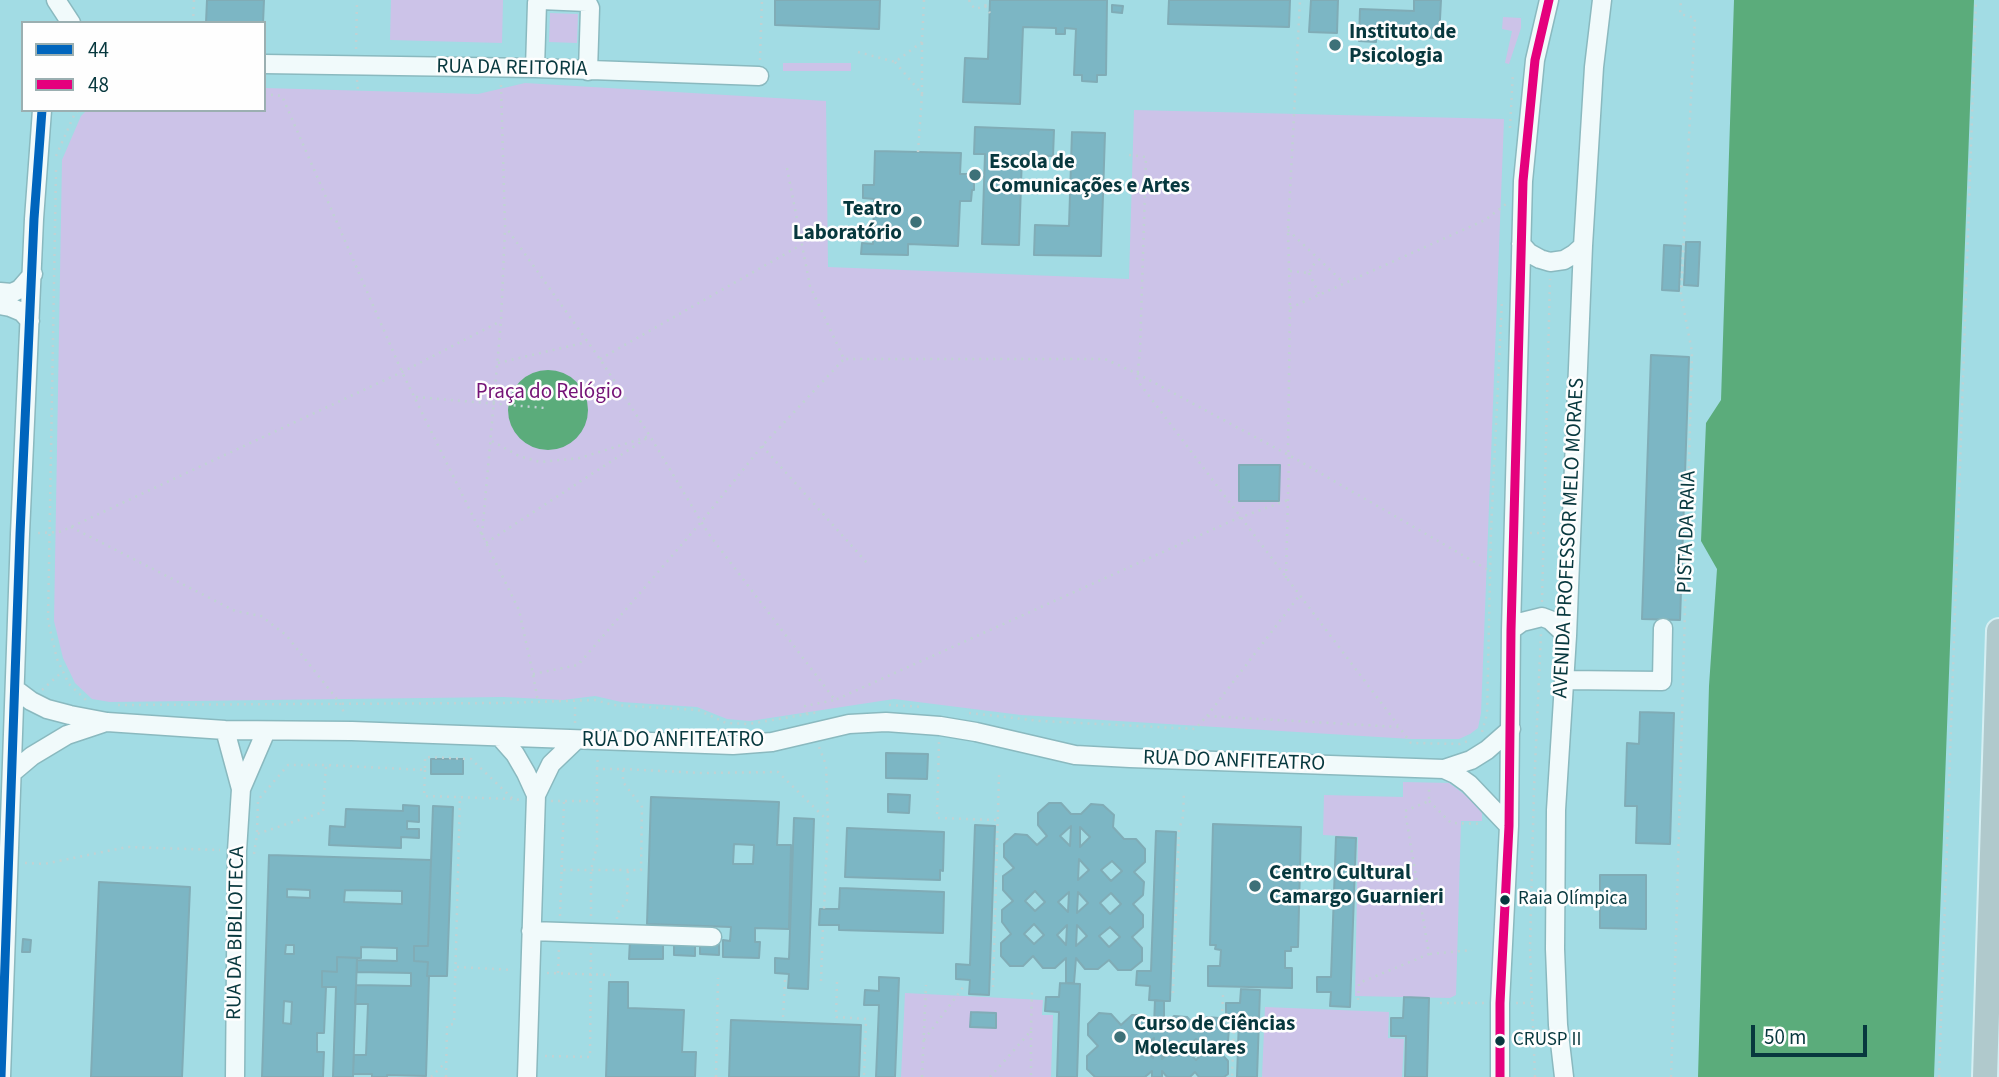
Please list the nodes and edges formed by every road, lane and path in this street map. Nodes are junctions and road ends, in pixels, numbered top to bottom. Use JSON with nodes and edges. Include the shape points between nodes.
{"nodes":[{"id":1,"x":55,"y":0,"type":"edge"},
{"id":2,"x":194,"y":0,"type":"edge"},
{"id":3,"x":357,"y":0,"type":"edge"},
{"id":4,"x":761,"y":0,"type":"edge"},
{"id":5,"x":924,"y":0,"type":"edge"},
{"id":6,"x":969,"y":0,"type":"edge"},
{"id":7,"x":988,"y":0,"type":"edge"},
{"id":8,"x":1300,"y":0,"type":"edge"},
{"id":9,"x":1549,"y":0,"type":"edge"},
{"id":10,"x":1602,"y":0,"type":"edge"},
{"id":11,"x":1681,"y":0,"type":"edge"},
{"id":12,"x":1976,"y":0,"type":"edge"},
{"id":13,"x":985,"y":6,"type":"junction"},
{"id":14,"x":990,"y":13,"type":"dead end"},
{"id":15,"x":52,"y":21,"type":"edge"},
{"id":16,"x":70,"y":21,"type":"edge"},
{"id":17,"x":193,"y":21,"type":"edge"},
{"id":18,"x":922,"y":41,"type":"junction"},
{"id":19,"x":858,"y":52,"type":"dead end"},
{"id":20,"x":895,"y":62,"type":"junction"},
{"id":21,"x":266,"y":64,"type":"edge"},
{"id":22,"x":356,"y":65,"type":"junction"},
{"id":23,"x":501,"y":68,"type":"junction"},
{"id":24,"x":535,"y":68,"type":"junction"},
{"id":25,"x":588,"y":71,"type":"junction"},
{"id":26,"x":1513,"y":72,"type":"dead end"},
{"id":27,"x":759,"y":76,"type":"joint"},
{"id":28,"x":358,"y":91,"type":"dead end"},
{"id":29,"x":266,"y":94,"type":"edge"},
{"id":30,"x":922,"y":94,"type":"junction"},
{"id":31,"x":76,"y":112,"type":"edge"},
{"id":32,"x":41,"y":117,"type":"edge"},
{"id":33,"x":1510,"y":138,"type":"dead end"},
{"id":34,"x":918,"y":152,"type":"dead end"},
{"id":35,"x":1129,"y":155,"type":"dead end"},
{"id":36,"x":55,"y":157,"type":"dead end"},
{"id":37,"x":55,"y":167,"type":"dead end"},
{"id":38,"x":787,"y":168,"type":"dead end"},
{"id":39,"x":1506,"y":204,"type":"dead end"},
{"id":40,"x":505,"y":226,"type":"junction"},
{"id":41,"x":1288,"y":230,"type":"junction"},
{"id":42,"x":802,"y":244,"type":"junction"},
{"id":43,"x":1521,"y":244,"type":"junction"},
{"id":44,"x":1583,"y":246,"type":"junction"},
{"id":45,"x":1317,"y":259,"type":"junction"},
{"id":46,"x":1290,"y":271,"type":"junction"},
{"id":47,"x":33,"y":274,"type":"junction"},
{"id":48,"x":1309,"y":274,"type":"junction"},
{"id":49,"x":1345,"y":284,"type":"junction"},
{"id":50,"x":0,"y":292,"type":"edge"},
{"id":51,"x":1320,"y":296,"type":"junction"},
{"id":52,"x":1502,"y":299,"type":"dead end"},
{"id":53,"x":0,"y":305,"type":"edge"},
{"id":54,"x":1290,"y":308,"type":"junction"},
{"id":55,"x":30,"y":321,"type":"junction"},
{"id":56,"x":501,"y":321,"type":"junction"},
{"id":57,"x":588,"y":342,"type":"junction"},
{"id":58,"x":600,"y":359,"type":"junction"},
{"id":59,"x":844,"y":359,"type":"junction"},
{"id":60,"x":498,"y":363,"type":"junction"},
{"id":61,"x":402,"y":372,"type":"junction"},
{"id":62,"x":1138,"y":374,"type":"junction"},
{"id":63,"x":414,"y":397,"type":"junction"},
{"id":64,"x":495,"y":404,"type":"junction"},
{"id":65,"x":545,"y":408,"type":"dead end"},
{"id":66,"x":650,"y":436,"type":"junction"},
{"id":67,"x":492,"y":441,"type":"junction"},
{"id":68,"x":762,"y":446,"type":"junction"},
{"id":69,"x":1289,"y":455,"type":"junction"},
{"id":70,"x":1288,"y":500,"type":"junction"},
{"id":71,"x":1240,"y":517,"type":"junction"},
{"id":72,"x":702,"y":521,"type":"junction"},
{"id":73,"x":71,"y":527,"type":"junction"},
{"id":74,"x":50,"y":532,"type":"junction"},
{"id":75,"x":20,"y":534,"type":"junction"},
{"id":76,"x":482,"y":535,"type":"junction"},
{"id":77,"x":486,"y":543,"type":"junction"},
{"id":78,"x":868,"y":564,"type":"dead end"},
{"id":79,"x":1490,"y":570,"type":"junction"},
{"id":80,"x":1286,"y":578,"type":"junction"},
{"id":81,"x":1300,"y":595,"type":"junction"},
{"id":82,"x":1664,"y":628,"type":"dead end"},
{"id":83,"x":1511,"y":630,"type":"junction"},
{"id":84,"x":1999,"y":631,"type":"edge"},
{"id":85,"x":1567,"y":636,"type":"junction"},
{"id":86,"x":62,"y":671,"type":"junction"},
{"id":87,"x":534,"y":674,"type":"junction"},
{"id":88,"x":1564,"y":680,"type":"junction"},
{"id":89,"x":15,"y":689,"type":"junction"},
{"id":90,"x":835,"y":700,"type":"junction"},
{"id":91,"x":31,"y":701,"type":"junction"},
{"id":92,"x":87,"y":701,"type":"dead end"},
{"id":93,"x":340,"y":702,"type":"junction"},
{"id":94,"x":538,"y":702,"type":"junction"},
{"id":95,"x":575,"y":702,"type":"junction"},
{"id":96,"x":881,"y":706,"type":"dead end"},
{"id":97,"x":929,"y":708,"type":"dead end"},
{"id":98,"x":820,"y":712,"type":"dead end"},
{"id":99,"x":968,"y":712,"type":"dead end"},
{"id":100,"x":108,"y":713,"type":"junction"},
{"id":101,"x":807,"y":714,"type":"junction"},
{"id":102,"x":1207,"y":716,"type":"junction"},
{"id":103,"x":940,"y":726,"type":"junction"},
{"id":104,"x":1399,"y":727,"type":"junction"},
{"id":105,"x":1511,"y":729,"type":"junction"},
{"id":106,"x":225,"y":730,"type":"junction"},
{"id":107,"x":266,"y":731,"type":"junction"},
{"id":108,"x":352,"y":732,"type":"junction"},
{"id":109,"x":813,"y":732,"type":"junction"},
{"id":110,"x":1483,"y":732,"type":"dead end"},
{"id":111,"x":500,"y":737,"type":"junction"},
{"id":112,"x":1473,"y":739,"type":"dead end"},
{"id":113,"x":575,"y":741,"type":"junction"},
{"id":114,"x":326,"y":765,"type":"junction"},
{"id":115,"x":623,"y":769,"type":"junction"},
{"id":116,"x":1444,"y":769,"type":"junction"},
{"id":117,"x":425,"y":770,"type":"junction"},
{"id":118,"x":13,"y":772,"type":"junction"},
{"id":119,"x":999,"y":775,"type":"dead end"},
{"id":120,"x":1429,"y":782,"type":"dead end"},
{"id":121,"x":242,"y":789,"type":"junction"},
{"id":122,"x":1184,"y":792,"type":"dead end"},
{"id":123,"x":460,"y":796,"type":"junction"},
{"id":124,"x":536,"y":798,"type":"junction"},
{"id":125,"x":513,"y":799,"type":"junction"},
{"id":126,"x":597,"y":801,"type":"junction"},
{"id":127,"x":1429,"y":801,"type":"junction"},
{"id":128,"x":1485,"y":814,"type":"dead end"},
{"id":129,"x":998,"y":820,"type":"junction"},
{"id":130,"x":828,"y":821,"type":"junction"},
{"id":131,"x":1509,"y":826,"type":"junction"},
{"id":132,"x":257,"y":834,"type":"junction"},
{"id":133,"x":237,"y":851,"type":"junction"},
{"id":134,"x":8,"y":862,"type":"junction"},
{"id":135,"x":562,"y":870,"type":"junction"},
{"id":136,"x":591,"y":870,"type":"junction"},
{"id":137,"x":628,"y":870,"type":"junction"},
{"id":138,"x":824,"y":909,"type":"dead end"},
{"id":139,"x":824,"y":925,"type":"dead end"},
{"id":140,"x":531,"y":931,"type":"junction"},
{"id":141,"x":560,"y":932,"type":"junction"},
{"id":142,"x":591,"y":933,"type":"junction"},
{"id":143,"x":617,"y":934,"type":"junction"},
{"id":144,"x":712,"y":937,"type":"dead end"},
{"id":145,"x":1530,"y":949,"type":"dead end"},
{"id":146,"x":1472,"y":950,"type":"dead end"},
{"id":147,"x":1429,"y":954,"type":"junction"},
{"id":148,"x":456,"y":967,"type":"junction"},
{"id":149,"x":512,"y":970,"type":"dead end"},
{"id":150,"x":530,"y":973,"type":"junction"},
{"id":151,"x":558,"y":973,"type":"junction"},
{"id":152,"x":591,"y":974,"type":"junction"},
{"id":153,"x":611,"y":975,"type":"dead end"},
{"id":154,"x":718,"y":978,"type":"dead end"},
{"id":155,"x":785,"y":980,"type":"dead end"},
{"id":156,"x":821,"y":981,"type":"dead end"},
{"id":157,"x":837,"y":982,"type":"dead end"},
{"id":158,"x":926,"y":985,"type":"dead end"},
{"id":159,"x":964,"y":986,"type":"dead end"},
{"id":160,"x":993,"y":987,"type":"dead end"},
{"id":161,"x":1031,"y":988,"type":"dead end"},
{"id":162,"x":1173,"y":993,"type":"dead end"},
{"id":163,"x":1223,"y":995,"type":"dead end"},
{"id":164,"x":1358,"y":1000,"type":"dead end"},
{"id":165,"x":1440,"y":1003,"type":"dead end"},
{"id":166,"x":1470,"y":1003,"type":"dead end"},
{"id":167,"x":783,"y":1017,"type":"dead end"},
{"id":168,"x":1031,"y":1031,"type":"junction"},
{"id":169,"x":923,"y":1041,"type":"junction"},
{"id":170,"x":527,"y":1056,"type":"junction"},
{"id":171,"x":447,"y":1061,"type":"junction"},
{"id":172,"x":1,"y":1077,"type":"edge"},
{"id":173,"x":235,"y":1077,"type":"edge"},
{"id":174,"x":431,"y":1077,"type":"edge"},
{"id":175,"x":446,"y":1077,"type":"edge"},
{"id":176,"x":527,"y":1077,"type":"edge"},
{"id":177,"x":716,"y":1077,"type":"edge"},
{"id":178,"x":864,"y":1077,"type":"edge"},
{"id":179,"x":922,"y":1077,"type":"edge"},
{"id":180,"x":990,"y":1077,"type":"edge"},
{"id":181,"x":1031,"y":1077,"type":"edge"},
{"id":182,"x":1232,"y":1077,"type":"edge"},
{"id":183,"x":1500,"y":1077,"type":"edge"},
{"id":184,"x":1535,"y":1077,"type":"edge"},
{"id":185,"x":1564,"y":1077,"type":"edge"},
{"id":186,"x":1671,"y":1077,"type":"edge"},
{"id":187,"x":1939,"y":1077,"type":"edge"},
{"id":188,"x":1985,"y":1077,"type":"edge"}],
"edges":[{"from":1,"to":15,"type":"street"},
{"from":1,"to":16,"type":"street"},
{"from":2,"to":17,"type":"path"},
{"from":3,"to":22,"type":"path"},
{"from":4,"to":27,"type":"path"},
{"from":5,"to":18,"type":"path"},
{"from":6,"to":13,"type":"path","via":[[976,9]]},
{"from":7,"to":13,"type":"path"},
{"from":8,"to":41,"type":"path"},
{"from":9,"to":43,"type":"street","via":[[1535,60]]},
{"from":10,"to":44,"type":"street","name":"AVENIDA PROFESSOR MELO MORAES"},
{"from":11,"to":186,"type":"path","name":"PISTA DA RAIA","via":[[1680,14],[1695,18],[1681,294],[1692,352]]},
{"from":12,"to":187,"type":"path"},
{"from":13,"to":14,"type":"path"},
{"from":18,"to":20,"type":"path"},
{"from":18,"to":30,"type":"path"},
{"from":19,"to":20,"type":"path"},
{"from":20,"to":30,"type":"path"},
{"from":21,"to":22,"type":"street","name":"RUA DA REITORIA"},
{"from":22,"to":23,"type":"street","name":"RUA DA REITORIA"},
{"from":22,"to":28,"type":"path"},
{"from":23,"to":24,"type":"street","name":"RUA DA REITORIA"},
{"from":23,"to":40,"type":"path"},
{"from":24,"to":25,"type":"street","name":"RUA DA REITORIA"},
{"from":24,"to":25,"type":"street","via":[[538,2],[587,2]]},
{"from":25,"to":27,"type":"street","name":"RUA DA REITORIA"},
{"from":26,"to":33,"type":"path"},
{"from":29,"to":61,"type":"path","via":[[282,96]]},
{"from":30,"to":34,"type":"path"},
{"from":31,"to":36,"type":"path"},
{"from":32,"to":47,"type":"street"},
{"from":35,"to":62,"type":"path","via":[[1146,158]]},
{"from":37,"to":74,"type":"path"},
{"from":38,"to":42,"type":"path"},
{"from":39,"to":49,"type":"path","via":[[1485,220]]},
{"from":40,"to":56,"type":"path"},
{"from":40,"to":57,"type":"path"},
{"from":41,"to":45,"type":"path"},
{"from":41,"to":46,"type":"path"},
{"from":42,"to":58,"type":"path"},
{"from":42,"to":59,"type":"path","via":[[810,286]]},
{"from":43,"to":44,"type":"street","via":[[1540,260],[1550,262],[1564,260]]},
{"from":43,"to":83,"type":"street"},
{"from":44,"to":85,"type":"street","name":"AVENIDA PROFESSOR MELO MORAES"},
{"from":45,"to":48,"type":"path"},
{"from":45,"to":49,"type":"path"},
{"from":46,"to":48,"type":"path"},
{"from":46,"to":54,"type":"path"},
{"from":47,"to":50,"type":"street","via":[[20,289]]},
{"from":47,"to":55,"type":"street"},
{"from":48,"to":51,"type":"path"},
{"from":49,"to":51,"type":"path"},
{"from":51,"to":54,"type":"path"},
{"from":52,"to":79,"type":"path"},
{"from":53,"to":55,"type":"street","via":[[22,312]]},
{"from":54,"to":69,"type":"path"},
{"from":55,"to":75,"type":"street"},
{"from":56,"to":60,"type":"path"},
{"from":56,"to":61,"type":"path"},
{"from":57,"to":58,"type":"path"},
{"from":57,"to":60,"type":"path"},
{"from":58,"to":66,"type":"path"},
{"from":59,"to":62,"type":"path","via":[[1105,359]]},
{"from":59,"to":68,"type":"path"},
{"from":60,"to":64,"type":"path"},
{"from":61,"to":63,"type":"path"},
{"from":61,"to":73,"type":"path"},
{"from":62,"to":69,"type":"path"},
{"from":62,"to":71,"type":"path","via":[[1137,380]]},
{"from":63,"to":64,"type":"path"},
{"from":63,"to":76,"type":"path"},
{"from":64,"to":65,"type":"path"},
{"from":64,"to":67,"type":"path"},
{"from":66,"to":67,"type":"path","via":[[580,458],[540,462]]},
{"from":66,"to":72,"type":"path"},
{"from":66,"to":77,"type":"path"},
{"from":67,"to":76,"type":"path"},
{"from":68,"to":72,"type":"path"},
{"from":68,"to":78,"type":"path"},
{"from":69,"to":70,"type":"path"},
{"from":69,"to":79,"type":"path"},
{"from":70,"to":71,"type":"path"},
{"from":70,"to":80,"type":"path"},
{"from":71,"to":80,"type":"path"},
{"from":71,"to":90,"type":"path"},
{"from":72,"to":87,"type":"path","via":[[578,665]]},
{"from":72,"to":90,"type":"path"},
{"from":73,"to":74,"type":"path"},
{"from":73,"to":93,"type":"path","via":[[236,611],[261,616],[286,635]]},
{"from":74,"to":75,"type":"path"},
{"from":74,"to":86,"type":"path","via":[[48,621]]},
{"from":75,"to":89,"type":"street"},
{"from":76,"to":77,"type":"path"},
{"from":77,"to":87,"type":"path","via":[[519,610]]},
{"from":79,"to":110,"type":"path"},
{"from":80,"to":81,"type":"path"},
{"from":81,"to":102,"type":"path"},
{"from":81,"to":104,"type":"path"},
{"from":82,"to":88,"type":"street","via":[[1662,681]]},
{"from":83,"to":85,"type":"street","via":[[1542,617]]},
{"from":83,"to":105,"type":"street"},
{"from":84,"to":188,"type":"highway"},
{"from":85,"to":88,"type":"street","name":"AVENIDA PROFESSOR MELO MORAES"},
{"from":86,"to":91,"type":"path"},
{"from":86,"to":92,"type":"path"},
{"from":87,"to":94,"type":"path"},
{"from":88,"to":185,"type":"street","name":"AVENIDA PROFESSOR MELO MORAES","via":[[1555,938]]},
{"from":89,"to":91,"type":"street","name":"RUA DO ANFITEATRO"},
{"from":89,"to":118,"type":"street"},
{"from":90,"to":101,"type":"path","via":[[805,706]]},
{"from":91,"to":100,"type":"street","name":"RUA DO ANFITEATRO","via":[[58,712]]},
{"from":93,"to":94,"type":"path"},
{"from":93,"to":100,"type":"path"},
{"from":93,"to":108,"type":"path"},
{"from":94,"to":95,"type":"path"},
{"from":95,"to":101,"type":"path","via":[[698,710],[726,723],[749,724]]},
{"from":95,"to":113,"type":"path"},
{"from":96,"to":97,"type":"path"},
{"from":98,"to":101,"type":"path"},
{"from":99,"to":102,"type":"path","via":[[1195,729]]},
{"from":100,"to":106,"type":"street","name":"RUA DO ANFITEATRO"},
{"from":100,"to":118,"type":"street","name":"RUA DO ANFITEATRO","via":[[32,756]]},
{"from":101,"to":109,"type":"path"},
{"from":102,"to":104,"type":"path"},
{"from":103,"to":109,"type":"street","name":"RUA DO ANFITEATRO","via":[[886,722]]},
{"from":103,"to":116,"type":"street","name":"RUA DO ANFITEATRO","via":[[1075,755]]},
{"from":103,"to":129,"type":"path","via":[[937,818]]},
{"from":104,"to":112,"type":"path","via":[[1411,743],[1460,744]]},
{"from":105,"to":116,"type":"street","name":"RUA DO ANFITEATRO","via":[[1471,760]]},
{"from":105,"to":131,"type":"street"},
{"from":106,"to":107,"type":"street","name":"RUA DO ANFITEATRO"},
{"from":106,"to":121,"type":"street","name":"RUA DA BIBLIOTECA"},
{"from":107,"to":108,"type":"street","name":"RUA DO ANFITEATRO"},
{"from":107,"to":121,"type":"street","name":"RUA DA BIBLIOTECA"},
{"from":108,"to":111,"type":"street","name":"RUA DO ANFITEATRO"},
{"from":109,"to":113,"type":"street","name":"RUA DO ANFITEATRO","via":[[733,745]]},
{"from":109,"to":130,"type":"path","via":[[826,765]]},
{"from":111,"to":113,"type":"street","name":"RUA DO ANFITEATRO"},
{"from":111,"to":124,"type":"street","via":[[515,754]]},
{"from":113,"to":124,"type":"street","via":[[551,764]]},
{"from":114,"to":117,"type":"path"},
{"from":114,"to":132,"type":"path","via":[[323,812]]},
{"from":114,"to":132,"type":"path","via":[[288,765],[258,800]]},
{"from":115,"to":126,"type":"path","via":[[597,769]]},
{"from":115,"to":130,"type":"path","via":[[778,772]]},
{"from":115,"to":137,"type":"path","via":[[623,782],[642,807],[641,870]]},
{"from":116,"to":131,"type":"street","via":[[1469,784]]},
{"from":117,"to":123,"type":"path","via":[[424,796]]},
{"from":117,"to":125,"type":"path","via":[[425,757],[471,758]]},
{"from":118,"to":134,"type":"street"},
{"from":119,"to":129,"type":"path"},
{"from":120,"to":127,"type":"path"},
{"from":121,"to":133,"type":"street","name":"RUA DA BIBLIOTECA"},
{"from":122,"to":162,"type":"path"},
{"from":123,"to":125,"type":"path"},
{"from":123,"to":148,"type":"path"},
{"from":124,"to":125,"type":"path"},
{"from":124,"to":140,"type":"street"},
{"from":126,"to":135,"type":"path","via":[[564,801]]},
{"from":126,"to":136,"type":"path","via":[[597,846]]},
{"from":127,"to":128,"type":"path","via":[[1451,823],[1485,824]]},
{"from":127,"to":147,"type":"path","via":[[1405,811]]},
{"from":129,"to":160,"type":"path"},
{"from":130,"to":138,"type":"path"},
{"from":131,"to":183,"type":"street"},
{"from":132,"to":133,"type":"path","via":[[256,854]]},
{"from":133,"to":134,"type":"path","via":[[127,847],[44,864]]},
{"from":133,"to":173,"type":"street","name":"RUA DA BIBLIOTECA"},
{"from":134,"to":172,"type":"street"},
{"from":135,"to":136,"type":"path"},
{"from":135,"to":141,"type":"path"},
{"from":136,"to":137,"type":"path"},
{"from":136,"to":142,"type":"path"},
{"from":137,"to":143,"type":"path","via":[[627,900],[617,914]]},
{"from":139,"to":156,"type":"path"},
{"from":140,"to":141,"type":"street"},
{"from":140,"to":150,"type":"street"},
{"from":141,"to":142,"type":"street"},
{"from":141,"to":151,"type":"path"},
{"from":142,"to":143,"type":"street"},
{"from":142,"to":152,"type":"path"},
{"from":143,"to":144,"type":"street"},
{"from":145,"to":184,"type":"path"},
{"from":146,"to":147,"type":"path"},
{"from":147,"to":164,"type":"path","via":[[1359,983]]},
{"from":148,"to":149,"type":"path"},
{"from":148,"to":171,"type":"path","via":[[454,1024],[447,1024]]},
{"from":150,"to":151,"type":"path"},
{"from":150,"to":170,"type":"street"},
{"from":151,"to":152,"type":"path"},
{"from":152,"to":153,"type":"path"},
{"from":152,"to":170,"type":"path","via":[[590,1057]]},
{"from":154,"to":177,"type":"path"},
{"from":155,"to":167,"type":"path"},
{"from":157,"to":178,"type":"path","via":[[836,1017],[866,1019]]},
{"from":158,"to":169,"type":"path"},
{"from":159,"to":169,"type":"path"},
{"from":161,"to":168,"type":"path"},
{"from":163,"to":182,"type":"path","via":[[1222,1016],[1234,1027]]},
{"from":165,"to":166,"type":"path"},
{"from":168,"to":180,"type":"path"},
{"from":168,"to":181,"type":"path"},
{"from":169,"to":179,"type":"path"},
{"from":170,"to":176,"type":"street"},
{"from":171,"to":174,"type":"path"},
{"from":171,"to":175,"type":"path"}]}
